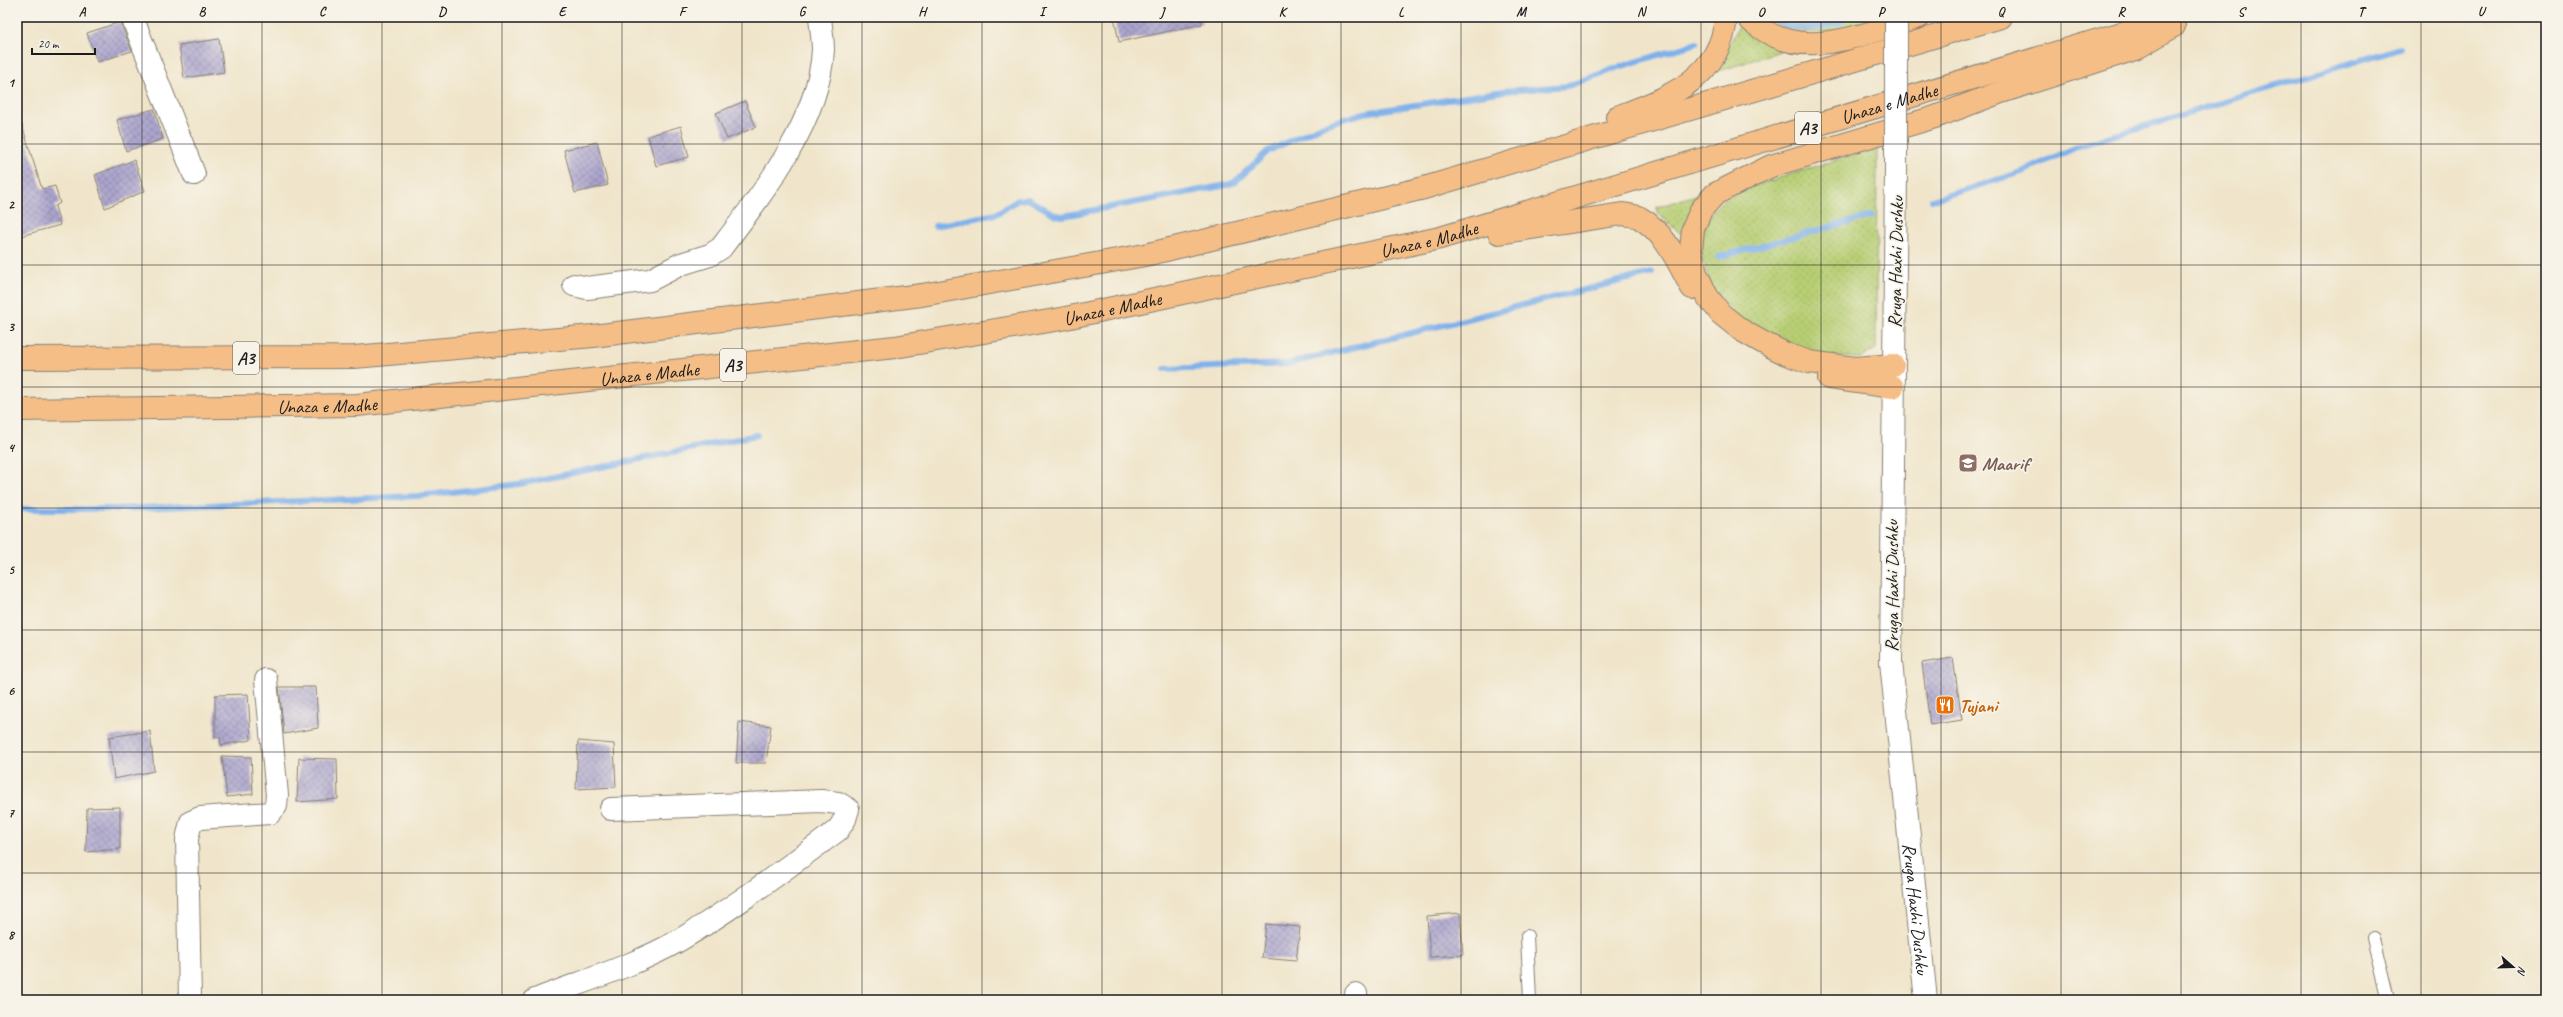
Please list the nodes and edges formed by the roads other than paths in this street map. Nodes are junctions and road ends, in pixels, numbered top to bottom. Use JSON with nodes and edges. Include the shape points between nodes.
{"nodes":[{"id":1,"x":132,"y":17,"type":"edge"},
{"id":2,"x":820,"y":17,"type":"edge"},
{"id":3,"x":1726,"y":17,"type":"edge"},
{"id":4,"x":1748,"y":17,"type":"edge"},
{"id":5,"x":1896,"y":17,"type":"edge"},
{"id":6,"x":1919,"y":17,"type":"edge"},
{"id":7,"x":2001,"y":17,"type":"edge"},
{"id":8,"x":2175,"y":17,"type":"edge"},
{"id":9,"x":2190,"y":17,"type":"edge"},
{"id":10,"x":194,"y":174,"type":"dead end"},
{"id":11,"x":1424,"y":188,"type":"junction"},
{"id":12,"x":1440,"y":238,"type":"junction"},
{"id":13,"x":574,"y":285,"type":"dead end"},
{"id":14,"x":17,"y":358,"type":"edge"},
{"id":15,"x":1893,"y":365,"type":"junction"},
{"id":16,"x":1893,"y":387,"type":"junction"},
{"id":17,"x":17,"y":410,"type":"edge"},
{"id":18,"x":266,"y":680,"type":"dead end"},
{"id":19,"x":611,"y":809,"type":"dead end"},
{"id":20,"x":1527,"y":936,"type":"dead end"},
{"id":21,"x":2373,"y":938,"type":"dead end"},
{"id":22,"x":190,"y":1000,"type":"edge"},
{"id":23,"x":535,"y":1000,"type":"edge"},
{"id":24,"x":1530,"y":1000,"type":"edge"},
{"id":25,"x":1926,"y":1000,"type":"edge"},
{"id":26,"x":2388,"y":1000,"type":"edge"}],
"edges":[{"from":1,"to":10,"type":"street"},
{"from":2,"to":13,"type":"street","via":[[823,51],[809,111],[790,151],[721,248],[650,280],[587,288]]},
{"from":3,"to":11,"type":"highway","via":[[1725,34],[1707,67],[1665,98],[1613,119],[1534,142]]},
{"from":4,"to":6,"type":"highway","via":[[1770,34],[1786,40],[1810,43],[1836,41]]},
{"from":5,"to":15,"type":"street","name":"Rruga Haxhi Dushku","bridge":true},
{"from":7,"to":11,"type":"highway","number":"A3"},
{"from":8,"to":12,"type":"highway","name":"Unaza e Madhe","number":"A3"},
{"from":9,"to":15,"type":"highway","via":[[2135,49],[2001,92],[1935,117],[1771,166],[1715,194],[1701,210],[1693,229],[1691,250],[1699,279],[1707,296],[1722,314],[1741,330],[1809,362],[1855,368]]},
{"from":11,"to":14,"type":"highway","number":"A3","via":[[1145,255],[922,295],[593,336],[354,357]]},
{"from":12,"to":16,"type":"highway","via":[[1499,233],[1622,214],[1639,217],[1660,235],[1700,302],[1723,328],[1773,359],[1792,367],[1825,377]]},
{"from":12,"to":17,"type":"highway","name":"Unaza e Madhe","number":"A3","via":[[1069,317],[895,348],[357,405]]},
{"from":15,"to":16,"type":"street","name":"Rruga Haxhi Dushku"},
{"from":16,"to":25,"type":"street","name":"Rruga Haxhi Dushku","via":[[1891,662]]},
{"from":18,"to":22,"type":"street","via":[[276,806],[270,813],[200,818],[191,822],[187,839]]},
{"from":19,"to":23,"type":"street","via":[[820,801],[838,803],[848,809],[838,830],[678,941],[636,962]]},
{"from":20,"to":24,"type":"lane"},
{"from":21,"to":26,"type":"lane"}]}
